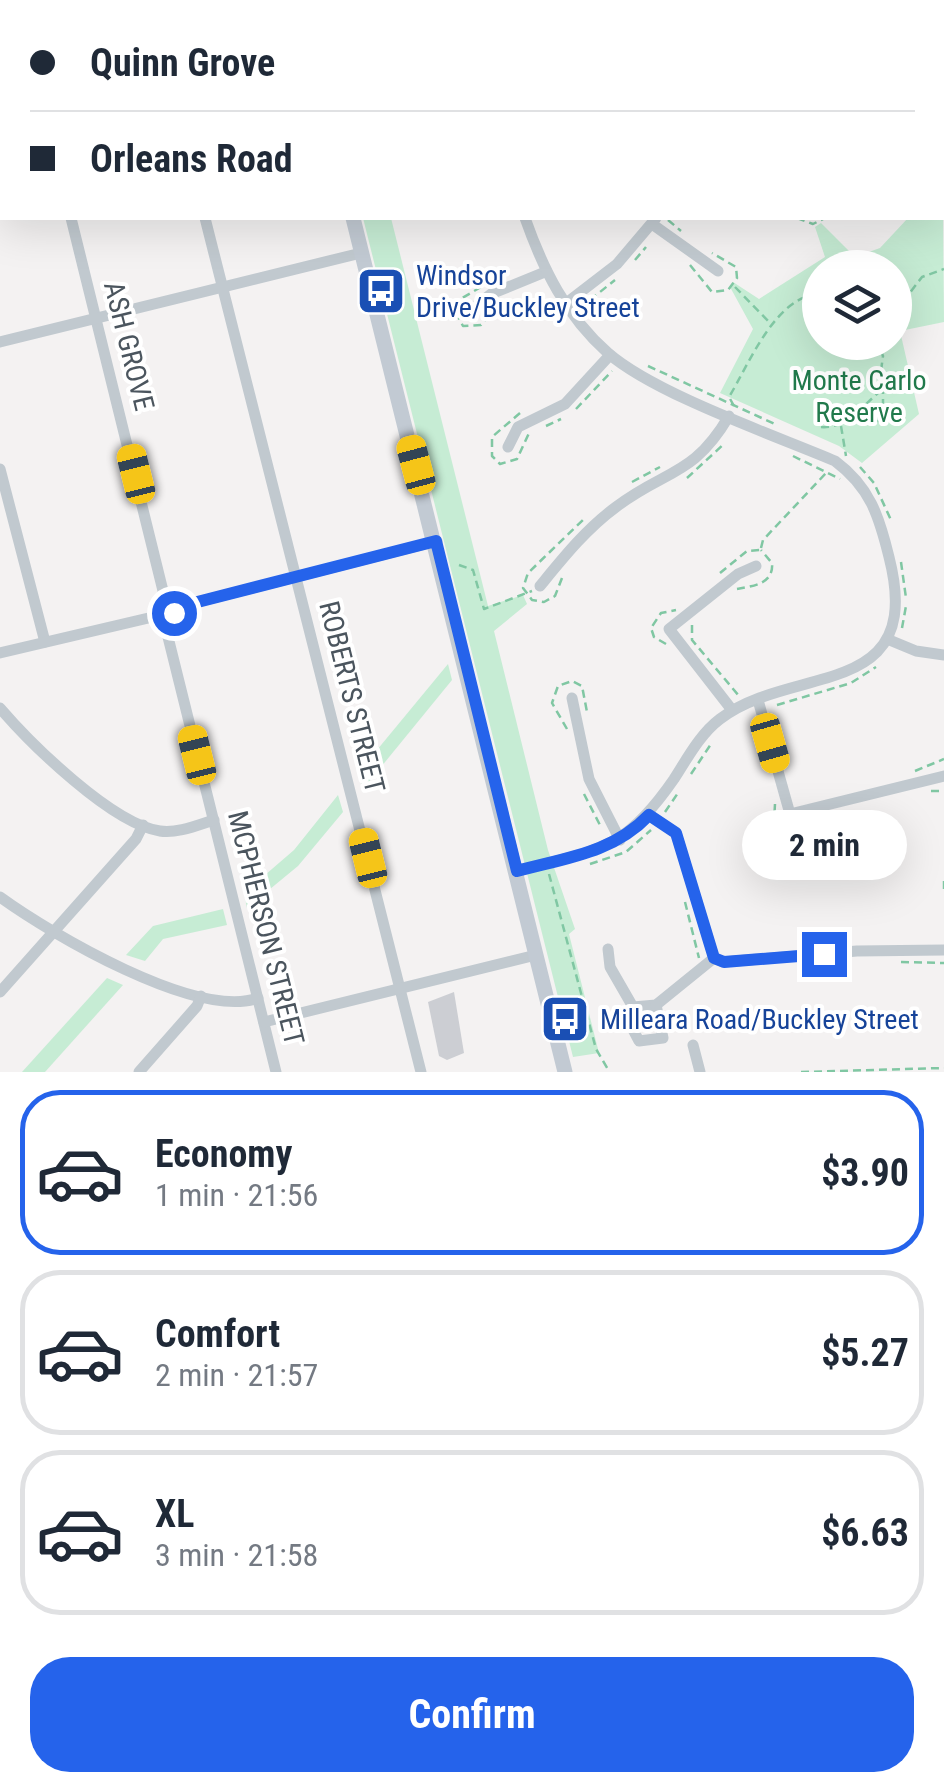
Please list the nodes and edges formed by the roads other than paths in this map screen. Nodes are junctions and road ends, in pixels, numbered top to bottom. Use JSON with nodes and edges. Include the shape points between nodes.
{"nodes":[{"id":1,"x":72,"y":220,"type":"edge"},
{"id":2,"x":206,"y":220,"type":"edge"},
{"id":3,"x":353,"y":220,"type":"edge"},
{"id":4,"x":526,"y":220,"type":"edge"},
{"id":5,"x":654,"y":221,"type":"edge"},
{"id":6,"x":361,"y":253,"type":"junction"},
{"id":7,"x":718,"y":271,"type":"dead end"},
{"id":8,"x":545,"y":272,"type":"junction"},
{"id":9,"x":223,"y":287,"type":"junction"},
{"id":10,"x":564,"y":304,"type":"junction"},
{"id":11,"x":473,"y":308,"type":"dead end"},
{"id":12,"x":97,"y":318,"type":"junction"},
{"id":13,"x":0,"y":342,"type":"edge"},
{"id":14,"x":610,"y":355,"type":"junction"},
{"id":15,"x":732,"y":417,"type":"junction"},
{"id":16,"x":508,"y":446,"type":"dead end"},
{"id":17,"x":0,"y":468,"type":"edge"},
{"id":18,"x":436,"y":541,"type":"junction"},
{"id":19,"x":756,"y":566,"type":"dead end"},
{"id":20,"x":296,"y":579,"type":"junction"},
{"id":21,"x":540,"y":586,"type":"road end"},
{"id":22,"x":170,"y":605,"type":"junction"},
{"id":23,"x":160,"y":618,"type":"junction"},
{"id":24,"x":887,"y":639,"type":"junction"},
{"id":25,"x":45,"y":642,"type":"junction"},
{"id":26,"x":0,"y":653,"type":"edge"},
{"id":27,"x":944,"y":654,"type":"edge"},
{"id":28,"x":572,"y":698,"type":"dead end"},
{"id":29,"x":759,"y":704,"type":"junction"},
{"id":30,"x":0,"y":708,"type":"edge"},
{"id":31,"x":732,"y":710,"type":"junction"},
{"id":32,"x":944,"y":776,"type":"edge"},
{"id":33,"x":654,"y":817,"type":"junction"},
{"id":34,"x":214,"y":820,"type":"junction"},
{"id":35,"x":143,"y":825,"type":"junction"},
{"id":36,"x":620,"y":840,"type":"junction"},
{"id":37,"x":517,"y":871,"type":"junction"},
{"id":38,"x":0,"y":897,"type":"edge"},
{"id":39,"x":53,"y":932,"type":"junction"},
{"id":40,"x":608,"y":948,"type":"dead end"},
{"id":41,"x":944,"y":950,"type":"edge"},
{"id":42,"x":536,"y":955,"type":"junction"},
{"id":43,"x":714,"y":958,"type":"junction"},
{"id":44,"x":400,"y":987,"type":"junction"},
{"id":45,"x":0,"y":992,"type":"edge"},
{"id":46,"x":200,"y":996,"type":"junction"},
{"id":47,"x":258,"y":998,"type":"junction"},
{"id":48,"x":656,"y":1004,"type":"junction"},
{"id":49,"x":633,"y":1007,"type":"junction"},
{"id":50,"x":264,"y":1022,"type":"junction"},
{"id":51,"x":694,"y":1046,"type":"dead end"},
{"id":52,"x":566,"y":1071,"type":"edge"},
{"id":53,"x":138,"y":1072,"type":"edge"},
{"id":54,"x":276,"y":1072,"type":"edge"},
{"id":55,"x":421,"y":1072,"type":"edge"},
{"id":56,"x":700,"y":1072,"type":"edge"}],
"edges":[{"from":1,"to":12,"type":"street","name":"ASH GROVE"},
{"from":2,"to":9,"type":"street","name":"ROBERTS STREET"},
{"from":3,"to":6,"type":"main road"},
{"from":4,"to":8,"type":"street"},
{"from":5,"to":7,"type":"street"},
{"from":5,"to":10,"type":"street","via":[[617,264]]},
{"from":6,"to":9,"type":"street"},
{"from":6,"to":18,"type":"main road"},
{"from":8,"to":10,"type":"street"},
{"from":8,"to":11,"type":"street"},
{"from":9,"to":12,"type":"street"},
{"from":9,"to":20,"type":"street","name":"ROBERTS STREET"},
{"from":10,"to":14,"type":"street"},
{"from":12,"to":13,"type":"street"},
{"from":12,"to":22,"type":"street","name":"ASH GROVE"},
{"from":14,"to":15,"type":"street"},
{"from":14,"to":16,"type":"street","via":[[565,404],[518,426]]},
{"from":15,"to":21,"type":"street","via":[[703,455],[616,507]]},
{"from":15,"to":24,"type":"street","via":[[843,462],[866,489],[895,578]]},
{"from":17,"to":25,"type":"street"},
{"from":18,"to":20,"type":"street"},
{"from":18,"to":37,"type":"main road"},
{"from":19,"to":31,"type":"street","via":[[670,629]]},
{"from":20,"to":22,"type":"street"},
{"from":20,"to":44,"type":"street","name":"ROBERTS STREET"},
{"from":22,"to":23,"type":"street","via":[[158,607]]},
{"from":23,"to":25,"type":"street"},
{"from":23,"to":34,"type":"street","name":"MCPHERSON STREET"},
{"from":24,"to":27,"type":"street"},
{"from":24,"to":29,"type":"street","via":[[847,674]]},
{"from":25,"to":26,"type":"street"},
{"from":28,"to":36,"type":"street","via":[[589,779]]},
{"from":29,"to":31,"type":"street"},
{"from":29,"to":32,"type":"street","via":[[790,814]]},
{"from":30,"to":35,"type":"street","via":[[66,775]]},
{"from":31,"to":33,"type":"street","via":[[700,741]]},
{"from":33,"to":36,"type":"street"},
{"from":33,"to":43,"type":"street","via":[[676,833]]},
{"from":34,"to":35,"type":"street","via":[[171,831]]},
{"from":34,"to":47,"type":"street","name":"MCPHERSON STREET"},
{"from":35,"to":39,"type":"street"},
{"from":36,"to":37,"type":"street"},
{"from":37,"to":42,"type":"main road"},
{"from":38,"to":39,"type":"street"},
{"from":39,"to":45,"type":"street"},
{"from":39,"to":46,"type":"street","via":[[113,964]]},
{"from":40,"to":49,"type":"street","via":[[610,967]]},
{"from":41,"to":43,"type":"street"},
{"from":42,"to":44,"type":"street"},
{"from":42,"to":52,"type":"main road"},
{"from":43,"to":48,"type":"street"},
{"from":44,"to":50,"type":"street"},
{"from":44,"to":55,"type":"street","name":"ROBERTS STREET"},
{"from":46,"to":47,"type":"street","via":[[236,1003]]},
{"from":46,"to":53,"type":"street"},
{"from":47,"to":50,"type":"street","name":"MCPHERSON STREET"},
{"from":48,"to":49,"type":"street"},
{"from":48,"to":49,"type":"street","via":[[663,1038],[648,1042],[633,1033]]},
{"from":50,"to":54,"type":"street","name":"MCPHERSON STREET"},
{"from":51,"to":56,"type":"street"}]}
